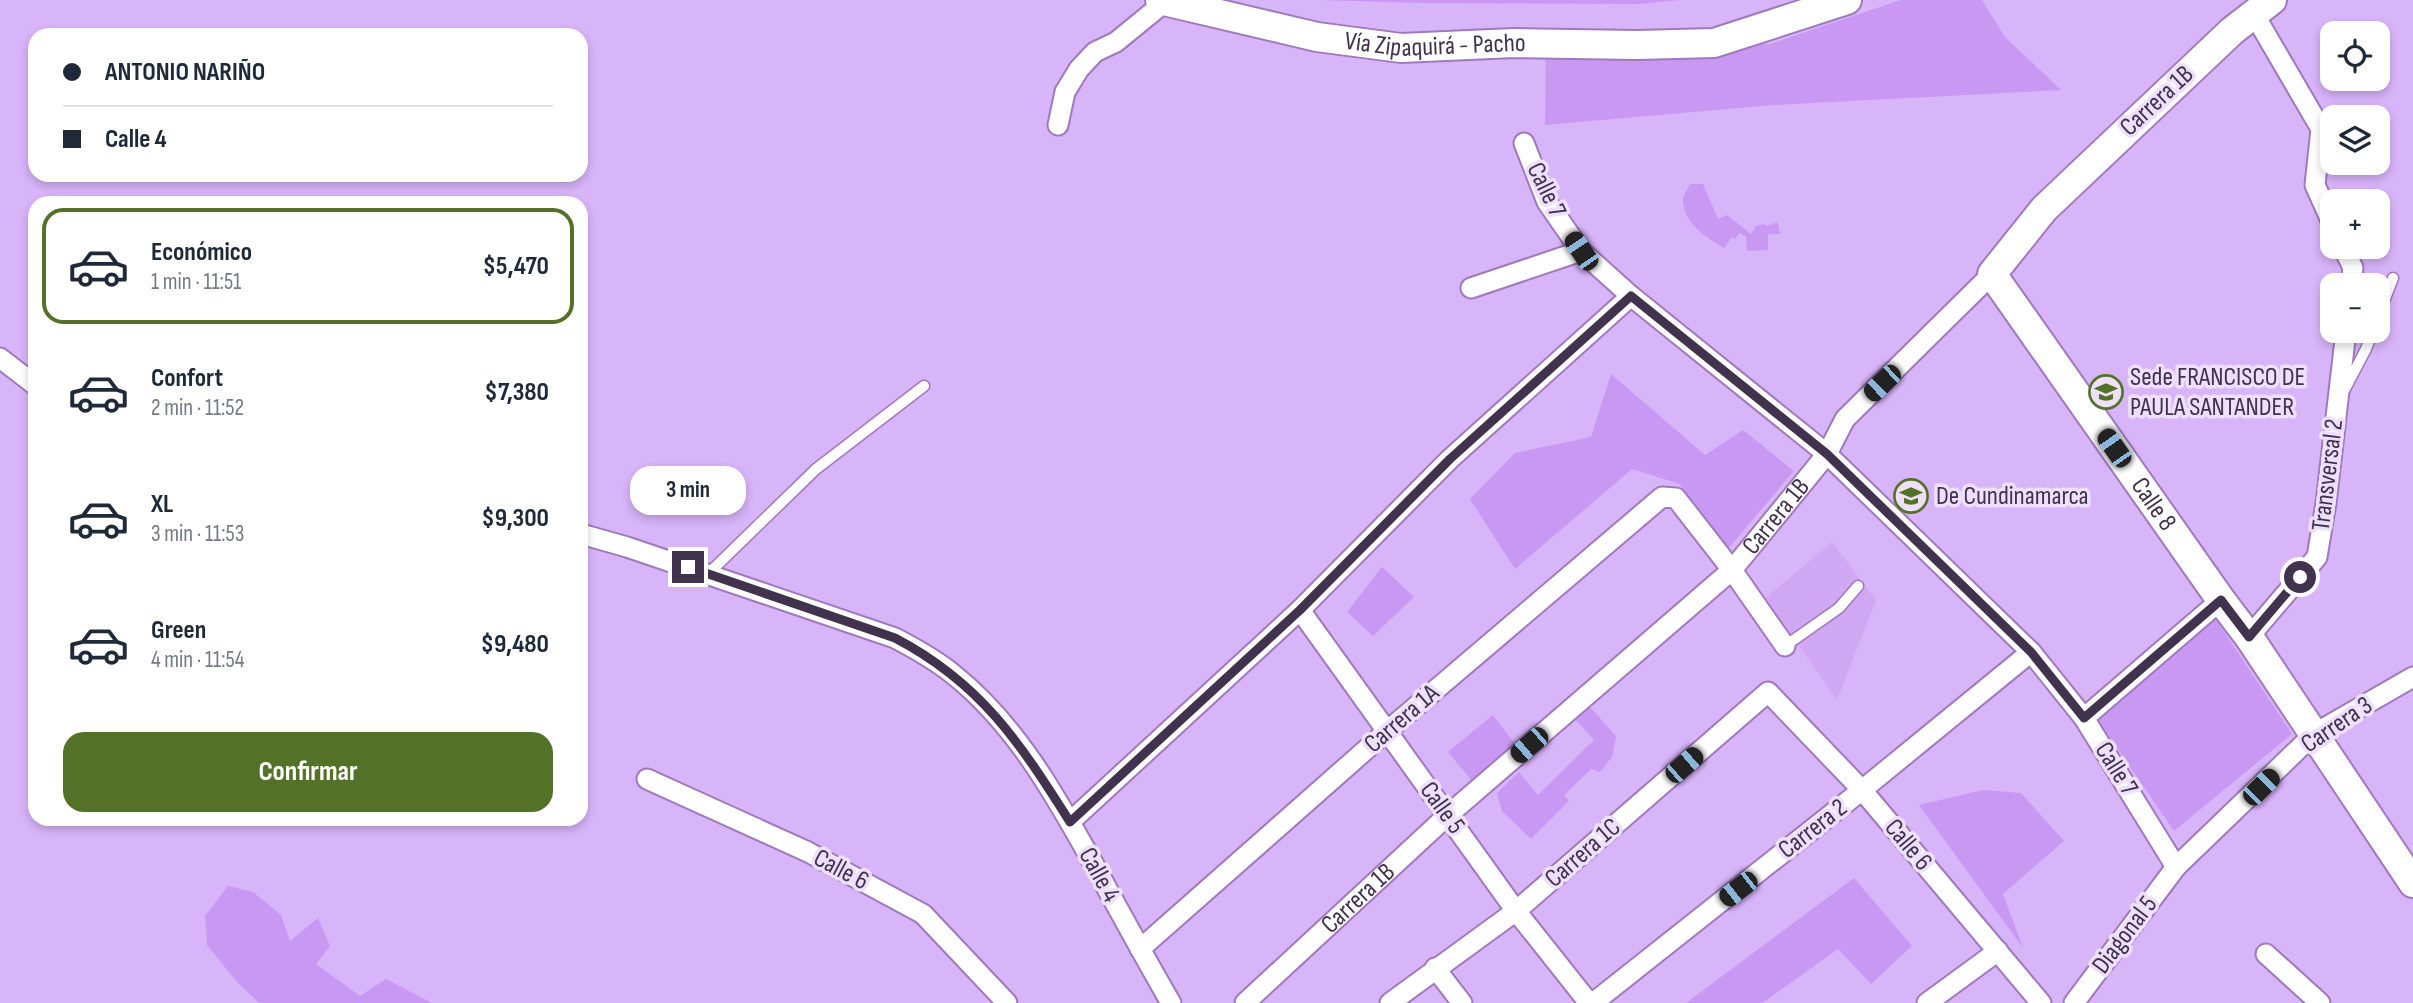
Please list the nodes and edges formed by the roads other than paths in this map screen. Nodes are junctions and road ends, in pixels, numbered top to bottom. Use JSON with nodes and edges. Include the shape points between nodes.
{"nodes":[{"id":1,"x":1847,"y":0,"type":"edge"},
{"id":2,"x":1162,"y":1,"type":"edge"},
{"id":3,"x":2263,"y":7,"type":"edge"},
{"id":4,"x":1058,"y":125,"type":"dead end"},
{"id":5,"x":1524,"y":143,"type":"dead end"},
{"id":6,"x":2320,"y":196,"type":"edge"},
{"id":7,"x":1581,"y":251,"type":"junction"},
{"id":8,"x":1992,"y":274,"type":"junction"},
{"id":9,"x":2393,"y":278,"type":"dead end"},
{"id":10,"x":2390,"y":286,"type":"edge"},
{"id":11,"x":1471,"y":288,"type":"dead end"},
{"id":12,"x":1631,"y":296,"type":"junction"},
{"id":13,"x":2345,"y":343,"type":"edge"},
{"id":14,"x":2368,"y":343,"type":"edge"},
{"id":15,"x":0,"y":358,"type":"edge"},
{"id":16,"x":28,"y":380,"type":"edge"},
{"id":17,"x":924,"y":386,"type":"dead end"},
{"id":18,"x":2338,"y":402,"type":"junction"},
{"id":19,"x":1827,"y":454,"type":"junction"},
{"id":20,"x":588,"y":536,"type":"edge"},
{"id":21,"x":1732,"y":570,"type":"junction"},
{"id":22,"x":708,"y":574,"type":"junction"},
{"id":23,"x":1858,"y":586,"type":"dead end"},
{"id":24,"x":2221,"y":600,"type":"junction"},
{"id":25,"x":1300,"y":610,"type":"junction"},
{"id":26,"x":2249,"y":637,"type":"junction"},
{"id":27,"x":1784,"y":646,"type":"joint"},
{"id":28,"x":2031,"y":652,"type":"junction"},
{"id":29,"x":2413,"y":677,"type":"edge"},
{"id":30,"x":1768,"y":692,"type":"joint"},
{"id":31,"x":2084,"y":718,"type":"junction"},
{"id":32,"x":1386,"y":732,"type":"junction"},
{"id":33,"x":2314,"y":734,"type":"junction"},
{"id":34,"x":647,"y":779,"type":"dead end"},
{"id":35,"x":1862,"y":790,"type":"junction"},
{"id":36,"x":1448,"y":816,"type":"junction"},
{"id":37,"x":1070,"y":822,"type":"junction"},
{"id":38,"x":2176,"y":867,"type":"junction"},
{"id":39,"x":2413,"y":883,"type":"edge"},
{"id":40,"x":1516,"y":911,"type":"junction"},
{"id":41,"x":1140,"y":948,"type":"junction"},
{"id":42,"x":1998,"y":951,"type":"junction"},
{"id":43,"x":2266,"y":954,"type":"dead end"},
{"id":44,"x":1435,"y":968,"type":"junction"},
{"id":45,"x":2076,"y":1002,"type":"edge"},
{"id":46,"x":1007,"y":1003,"type":"edge"},
{"id":47,"x":1171,"y":1003,"type":"edge"},
{"id":48,"x":1245,"y":1003,"type":"edge"},
{"id":49,"x":1390,"y":1003,"type":"edge"},
{"id":50,"x":1462,"y":1003,"type":"edge"},
{"id":51,"x":1591,"y":1003,"type":"edge"},
{"id":52,"x":1927,"y":1003,"type":"edge"},
{"id":53,"x":2041,"y":1003,"type":"edge"},
{"id":54,"x":2320,"y":1003,"type":"edge"}],
"edges":[{"from":1,"to":2,"type":"main road","name":"Vía Zipaquirá - Pacho","via":[[1714,43],[1401,48],[1317,37]]},
{"from":2,"to":4,"type":"street","via":[[1079,69],[1065,92]]},
{"from":3,"to":6,"type":"street","via":[[2321,129],[2315,185]]},
{"from":3,"to":8,"type":"main road","name":"Carrera 1B","via":[[2044,209]]},
{"from":5,"to":7,"type":"street","name":"Calle 7","via":[[1547,202]]},
{"from":7,"to":11,"type":"street"},
{"from":7,"to":12,"type":"street","name":"Calle 7"},
{"from":8,"to":19,"type":"street","name":"Carrera 1B","via":[[1845,419]]},
{"from":8,"to":24,"type":"main road","name":"Calle 8"},
{"from":9,"to":10,"type":"lane"},
{"from":12,"to":19,"type":"street","name":"Calle 7"},
{"from":12,"to":25,"type":"street","via":[[1450,459]]},
{"from":13,"to":18,"type":"street","name":"Transversal 2"},
{"from":14,"to":18,"type":"lane"},
{"from":15,"to":16,"type":"street"},
{"from":17,"to":22,"type":"lane","via":[[816,469]]},
{"from":18,"to":26,"type":"street","name":"Transversal 2","via":[[2317,557]]},
{"from":19,"to":21,"type":"street","name":"Carrera 1B"},
{"from":19,"to":28,"type":"street","name":"Calle 7"},
{"from":20,"to":22,"type":"street","name":"Calle 4"},
{"from":21,"to":27,"type":"street"},
{"from":21,"to":32,"type":"street","name":"Carrera 1A","via":[[1676,498],[1662,497]]},
{"from":21,"to":36,"type":"street","name":"Carrera 1B"},
{"from":22,"to":37,"type":"street","name":"Calle 4","via":[[895,638],[926,654],[992,710],[1029,756]]},
{"from":23,"to":27,"type":"lane","via":[[1839,608]]},
{"from":24,"to":26,"type":"main road","name":"Calle 8"},
{"from":24,"to":31,"type":"street"},
{"from":25,"to":32,"type":"street","name":"Calle 5"},
{"from":25,"to":37,"type":"street"},
{"from":26,"to":33,"type":"main road","name":"Calle 8"},
{"from":28,"to":31,"type":"street","name":"Calle 7"},
{"from":28,"to":35,"type":"street","name":"Carrera 2"},
{"from":29,"to":33,"type":"street","name":"Carrera 3"},
{"from":30,"to":35,"type":"street","name":"Calle 6"},
{"from":30,"to":40,"type":"street","name":"Carrera 1C"},
{"from":31,"to":38,"type":"street","name":"Calle 7"},
{"from":32,"to":36,"type":"street","name":"Calle 5"},
{"from":32,"to":41,"type":"street","name":"Carrera 1A"},
{"from":33,"to":38,"type":"street","name":"Carrera 3"},
{"from":33,"to":39,"type":"main road","name":"Calle 8"},
{"from":34,"to":46,"type":"street","name":"Calle 6","via":[[808,852],[923,914]]},
{"from":35,"to":42,"type":"street","name":"Calle 6"},
{"from":35,"to":51,"type":"street","name":"Carrera 2"},
{"from":36,"to":40,"type":"street","name":"Calle 5"},
{"from":36,"to":48,"type":"street","name":"Carrera 1B"},
{"from":37,"to":41,"type":"street","name":"Calle 4"},
{"from":38,"to":45,"type":"street","name":"Diagonal 5"},
{"from":40,"to":44,"type":"street","name":"Carrera 1C"},
{"from":40,"to":51,"type":"street","name":"Calle 5"},
{"from":41,"to":47,"type":"street","name":"Calle 4"},
{"from":42,"to":52,"type":"street"},
{"from":42,"to":53,"type":"street","name":"Calle 6"},
{"from":43,"to":54,"type":"street"},
{"from":44,"to":49,"type":"street","name":"Carrera 1C"},
{"from":44,"to":50,"type":"street"}]}
